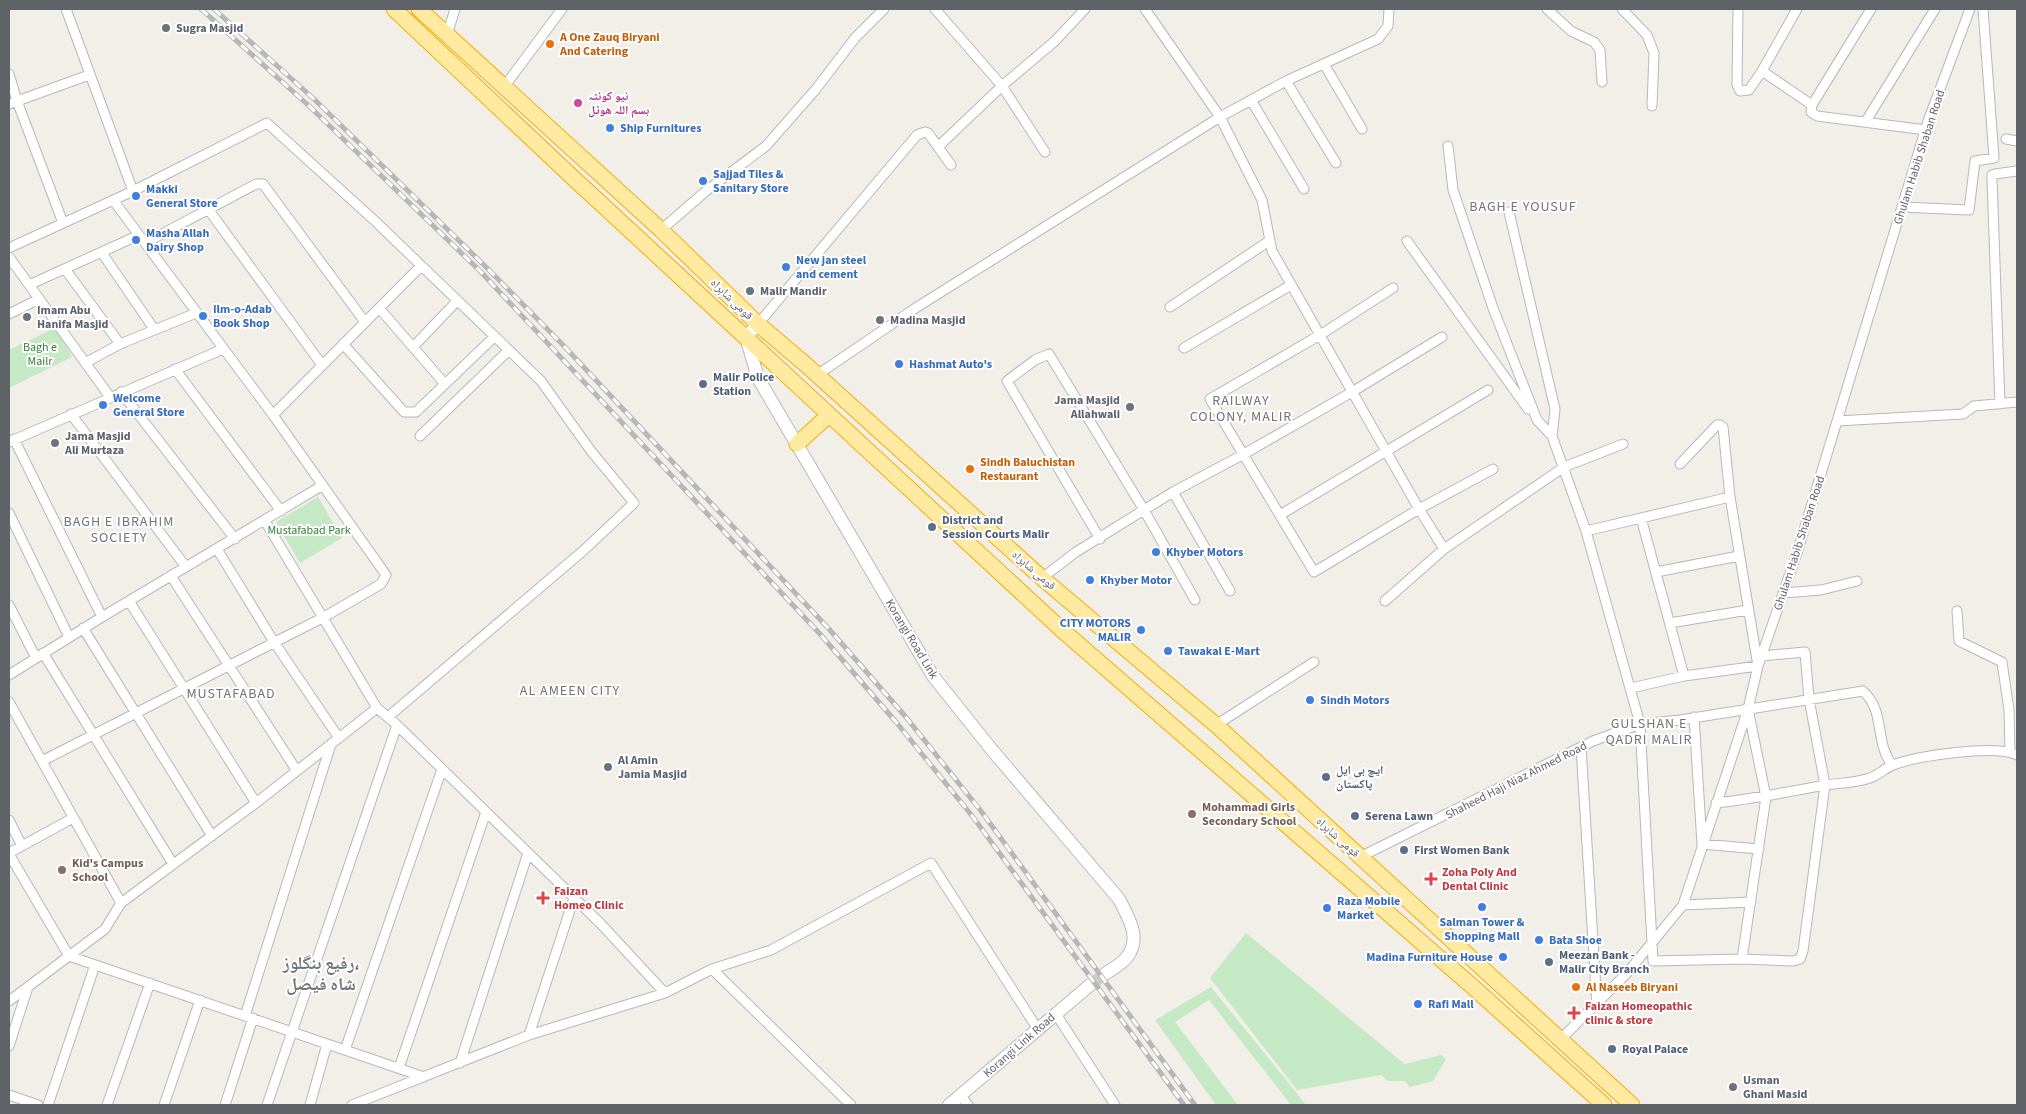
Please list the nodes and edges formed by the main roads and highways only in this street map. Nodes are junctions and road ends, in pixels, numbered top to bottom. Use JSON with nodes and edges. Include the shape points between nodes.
{"nodes":[{"id":1,"x":394,"y":9,"type":"edge"},
{"id":2,"x":419,"y":9,"type":"edge"},
{"id":3,"x":758,"y":324,"type":"junction"},
{"id":4,"x":746,"y":337,"type":"junction"},
{"id":5,"x":829,"y":415,"type":"junction"},
{"id":6,"x":797,"y":444,"type":"junction"},
{"id":7,"x":1105,"y":974,"type":"tunnel mouth"},
{"id":8,"x":1090,"y":985,"type":"tunnel mouth"},
{"id":9,"x":965,"y":1100,"type":"edge"},
{"id":10,"x":949,"y":1105,"type":"edge"},
{"id":11,"x":1604,"y":1105,"type":"edge"},
{"id":12,"x":1632,"y":1105,"type":"edge"}],
"edges":[{"from":1,"to":4,"type":"highway","name":"قومی شاہراہ"},
{"from":2,"to":3,"type":"highway","name":"قومی شاہراہ","via":[[661,230]]},
{"from":3,"to":4,"type":"main road"},
{"from":3,"to":12,"type":"highway","name":"قومی شاہراہ","via":[[1042,578],[1216,725]]},
{"from":4,"to":5,"type":"highway","name":"قومی شاہراہ"},
{"from":4,"to":6,"type":"main road","name":"Korangi Road Link","via":[[758,378]]},
{"from":5,"to":6,"type":"highway"},
{"from":5,"to":11,"type":"highway","name":"قومی شاہراہ","via":[[1062,630]]},
{"from":6,"to":7,"type":"main road","name":"Korangi Road Link","via":[[933,676],[1119,899],[1131,924],[1134,942],[1127,958]]},
{"from":8,"to":9,"type":"main road","name":"Korangi Link Road","via":[[1037,1028]]},
{"from":9,"to":10,"type":"main road","name":"Korangi Link Road"}]}
